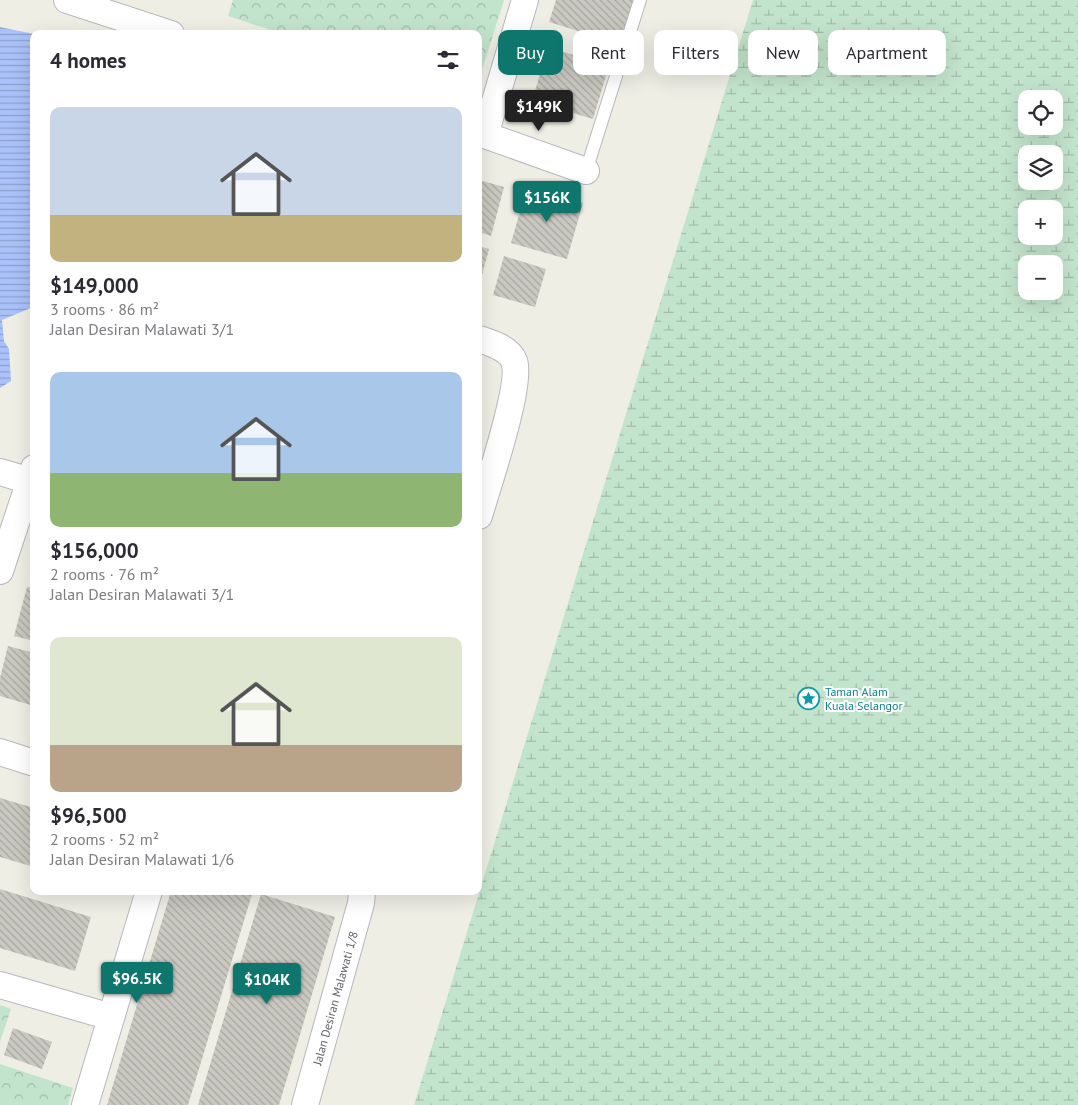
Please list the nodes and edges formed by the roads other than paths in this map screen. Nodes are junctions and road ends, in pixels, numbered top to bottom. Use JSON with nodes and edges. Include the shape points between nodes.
{"nodes":[{"id":1,"x":67,"y":0,"type":"edge"},
{"id":2,"x":525,"y":0,"type":"edge"},
{"id":3,"x":640,"y":0,"type":"edge"},
{"id":4,"x":158,"y":30,"type":"edge"},
{"id":5,"x":482,"y":134,"type":"edge"},
{"id":6,"x":586,"y":171,"type":"joint"},
{"id":7,"x":482,"y":340,"type":"edge"},
{"id":8,"x":0,"y":472,"type":"edge"},
{"id":9,"x":30,"y":474,"type":"edge"},
{"id":10,"x":30,"y":488,"type":"edge"},
{"id":11,"x":482,"y":506,"type":"edge"},
{"id":12,"x":23,"y":538,"type":"edge"},
{"id":13,"x":0,"y":571,"type":"edge"},
{"id":14,"x":0,"y":752,"type":"edge"},
{"id":15,"x":30,"y":762,"type":"edge"},
{"id":16,"x":148,"y":895,"type":"edge"},
{"id":17,"x":362,"y":895,"type":"edge"},
{"id":18,"x":0,"y":985,"type":"edge"},
{"id":19,"x":111,"y":1017,"type":"junction"},
{"id":20,"x":85,"y":1105,"type":"edge"},
{"id":21,"x":305,"y":1105,"type":"edge"}],
"edges":[{"from":1,"to":4,"type":"street"},
{"from":2,"to":5,"type":"street"},
{"from":3,"to":6,"type":"lane"},
{"from":5,"to":6,"type":"street"},
{"from":7,"to":11,"type":"street","via":[[504,349],[514,361],[516,378],[513,399]]},
{"from":8,"to":9,"type":"street"},
{"from":10,"to":12,"type":"street"},
{"from":12,"to":13,"type":"street"},
{"from":14,"to":15,"type":"street"},
{"from":16,"to":19,"type":"street"},
{"from":17,"to":21,"type":"street","name":"Jalan Desiran Malawati 1/8"},
{"from":18,"to":19,"type":"street"},
{"from":19,"to":20,"type":"street"}]}
